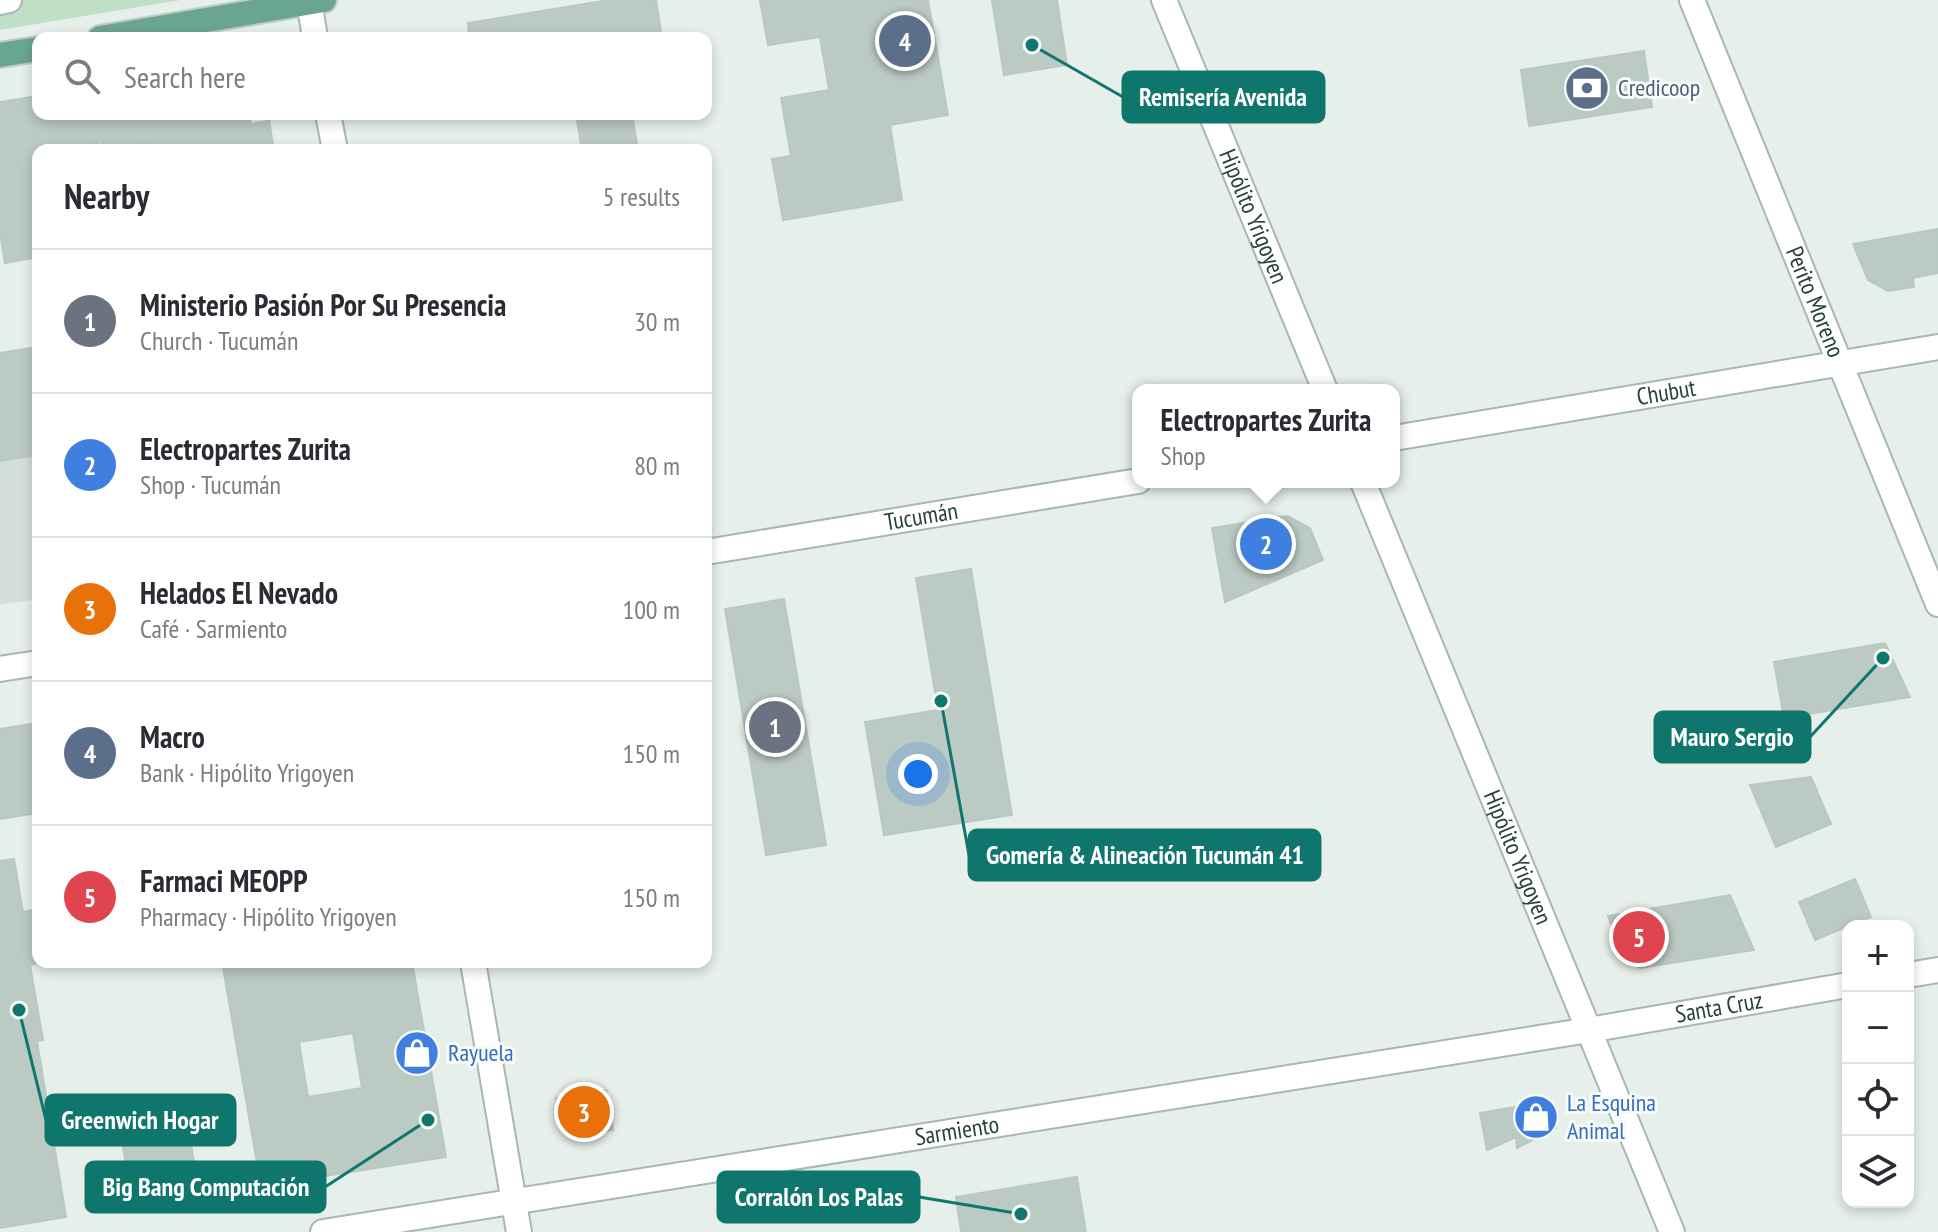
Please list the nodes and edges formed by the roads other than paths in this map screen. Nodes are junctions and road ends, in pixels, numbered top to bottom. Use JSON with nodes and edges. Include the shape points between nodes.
{"nodes":[{"id":1,"x":9,"y":0,"type":"edge"},
{"id":2,"x":1164,"y":0,"type":"edge"},
{"id":3,"x":1692,"y":0,"type":"edge"},
{"id":4,"x":314,"y":1,"type":"edge"},
{"id":5,"x":0,"y":2,"type":"edge"},
{"id":6,"x":135,"y":32,"type":"edge"},
{"id":7,"x":315,"y":32,"type":"edge"},
{"id":8,"x":32,"y":50,"type":"edge"},
{"id":9,"x":0,"y":55,"type":"edge"},
{"id":10,"x":329,"y":120,"type":"edge"},
{"id":11,"x":334,"y":144,"type":"edge"},
{"id":12,"x":1938,"y":347,"type":"edge"},
{"id":13,"x":1840,"y":364,"type":"junction"},
{"id":14,"x":1323,"y":384,"type":"edge"},
{"id":15,"x":1400,"y":437,"type":"edge"},
{"id":16,"x":1132,"y":482,"type":"edge"},
{"id":17,"x":1365,"y":488,"type":"edge"},
{"id":18,"x":712,"y":551,"type":"edge"},
{"id":19,"x":1938,"y":604,"type":"edge"},
{"id":20,"x":32,"y":664,"type":"edge"},
{"id":21,"x":0,"y":669,"type":"edge"},
{"id":22,"x":474,"y":968,"type":"edge"},
{"id":23,"x":1938,"y":970,"type":"edge"},
{"id":24,"x":1914,"y":974,"type":"edge"},
{"id":25,"x":1842,"y":986,"type":"edge"},
{"id":26,"x":1589,"y":1030,"type":"junction"},
{"id":27,"x":513,"y":1202,"type":"junction"},
{"id":28,"x":323,"y":1232,"type":"edge"},
{"id":29,"x":519,"y":1232,"type":"edge"},
{"id":30,"x":1672,"y":1232,"type":"edge"}],
"edges":[{"from":1,"to":5,"type":"street"},
{"from":2,"to":14,"type":"street","name":"Hipólito Yrigoyen"},
{"from":3,"to":13,"type":"street","name":"Perito Moreno"},
{"from":4,"to":6,"type":"main road"},
{"from":4,"to":7,"type":"street"},
{"from":8,"to":9,"type":"main road"},
{"from":10,"to":11,"type":"street"},
{"from":12,"to":13,"type":"street","name":"Chubut"},
{"from":13,"to":15,"type":"street","name":"Chubut"},
{"from":13,"to":19,"type":"street","name":"Perito Moreno"},
{"from":16,"to":18,"type":"street","name":"Tucumán"},
{"from":17,"to":26,"type":"street","name":"Hipólito Yrigoyen"},
{"from":20,"to":21,"type":"street"},
{"from":22,"to":27,"type":"street"},
{"from":23,"to":24,"type":"street"},
{"from":25,"to":26,"type":"street","name":"Santa Cruz"},
{"from":26,"to":27,"type":"street","name":"Sarmiento"},
{"from":26,"to":30,"type":"street","name":"Hipólito Yrigoyen"},
{"from":27,"to":28,"type":"street","name":"Sarmiento"},
{"from":27,"to":29,"type":"street"}]}
